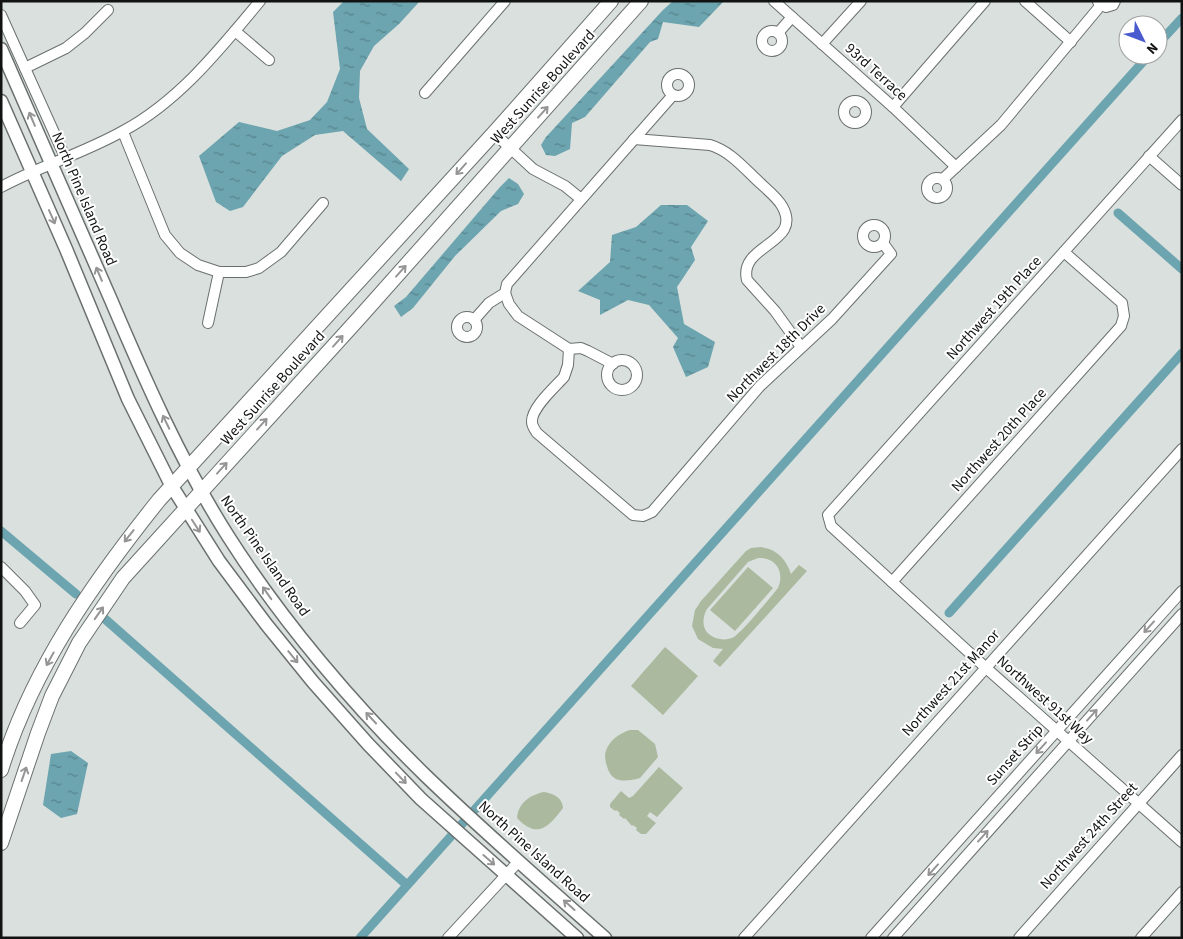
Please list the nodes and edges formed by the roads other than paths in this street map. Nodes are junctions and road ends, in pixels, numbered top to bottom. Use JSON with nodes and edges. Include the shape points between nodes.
{"nodes":[{"id":1,"x":260,"y":1,"type":"edge"},
{"id":2,"x":504,"y":1,"type":"edge"},
{"id":3,"x":611,"y":1,"type":"edge"},
{"id":4,"x":641,"y":1,"type":"edge"},
{"id":5,"x":774,"y":1,"type":"edge"},
{"id":6,"x":861,"y":1,"type":"edge"},
{"id":7,"x":985,"y":1,"type":"edge"},
{"id":8,"x":1025,"y":1,"type":"edge"},
{"id":9,"x":1116,"y":1,"type":"edge"},
{"id":10,"x":1100,"y":3,"type":"edge"},
{"id":11,"x":108,"y":10,"type":"dead end"},
{"id":12,"x":1,"y":15,"type":"edge"},
{"id":13,"x":792,"y":17,"type":"junction"},
{"id":14,"x":235,"y":31,"type":"junction"},
{"id":15,"x":778,"y":33,"type":"dead end"},
{"id":16,"x":1071,"y":42,"type":"junction"},
{"id":17,"x":822,"y":44,"type":"junction"},
{"id":18,"x":1,"y":49,"type":"edge"},
{"id":19,"x":269,"y":60,"type":"dead end"},
{"id":20,"x":25,"y":68,"type":"junction"},
{"id":21,"x":874,"y":90,"type":"junction"},
{"id":22,"x":424,"y":93,"type":"dead end"},
{"id":23,"x":673,"y":95,"type":"dead end"},
{"id":24,"x":1,"y":101,"type":"edge"},
{"id":25,"x":862,"y":104,"type":"dead end"},
{"id":26,"x":893,"y":107,"type":"junction"},
{"id":27,"x":1182,"y":120,"type":"edge"},
{"id":28,"x":123,"y":132,"type":"junction"},
{"id":29,"x":494,"y":133,"type":"junction"},
{"id":30,"x":634,"y":140,"type":"junction"},
{"id":31,"x":511,"y":148,"type":"junction"},
{"id":32,"x":1149,"y":156,"type":"junction"},
{"id":33,"x":65,"y":157,"type":"junction"},
{"id":34,"x":51,"y":164,"type":"junction"},
{"id":35,"x":956,"y":166,"type":"junction"},
{"id":36,"x":32,"y":172,"type":"junction"},
{"id":37,"x":943,"y":179,"type":"dead end"},
{"id":38,"x":1182,"y":185,"type":"edge"},
{"id":39,"x":1,"y":187,"type":"edge"},
{"id":40,"x":582,"y":199,"type":"junction"},
{"id":41,"x":323,"y":203,"type":"dead end"},
{"id":42,"x":883,"y":243,"type":"dead end"},
{"id":43,"x":1064,"y":252,"type":"junction"},
{"id":44,"x":219,"y":272,"type":"junction"},
{"id":45,"x":505,"y":293,"type":"junction"},
{"id":46,"x":474,"y":320,"type":"dead end"},
{"id":47,"x":208,"y":323,"type":"dead end"},
{"id":48,"x":801,"y":347,"type":"junction"},
{"id":49,"x":569,"y":349,"type":"junction"},
{"id":50,"x":613,"y":364,"type":"dead end"},
{"id":51,"x":1182,"y":449,"type":"edge"},
{"id":52,"x":188,"y":466,"type":"junction"},
{"id":53,"x":171,"y":485,"type":"junction"},
{"id":54,"x":202,"y":491,"type":"junction"},
{"id":55,"x":185,"y":509,"type":"junction"},
{"id":56,"x":828,"y":515,"type":"joint"},
{"id":57,"x":1,"y":567,"type":"edge"},
{"id":58,"x":892,"y":582,"type":"junction"},
{"id":59,"x":1182,"y":591,"type":"edge"},
{"id":60,"x":1182,"y":614,"type":"edge"},
{"id":61,"x":20,"y":623,"type":"dead end"},
{"id":62,"x":985,"y":667,"type":"junction"},
{"id":63,"x":1057,"y":731,"type":"junction"},
{"id":64,"x":1068,"y":741,"type":"junction"},
{"id":65,"x":1182,"y":755,"type":"edge"},
{"id":66,"x":1,"y":770,"type":"edge"},
{"id":67,"x":1139,"y":804,"type":"junction"},
{"id":68,"x":1182,"y":842,"type":"edge"},
{"id":69,"x":1,"y":843,"type":"edge"},
{"id":70,"x":519,"y":861,"type":"junction"},
{"id":71,"x":506,"y":875,"type":"junction"},
{"id":72,"x":1182,"y":892,"type":"edge"},
{"id":73,"x":448,"y":938,"type":"edge"},
{"id":74,"x":577,"y":938,"type":"edge"},
{"id":75,"x":605,"y":938,"type":"edge"},
{"id":76,"x":744,"y":938,"type":"edge"},
{"id":77,"x":871,"y":938,"type":"edge"},
{"id":78,"x":893,"y":938,"type":"edge"},
{"id":79,"x":1019,"y":938,"type":"edge"},
{"id":80,"x":1141,"y":938,"type":"edge"}],
"edges":[{"from":1,"to":14,"type":"street"},
{"from":2,"to":22,"type":"street"},
{"from":3,"to":29,"type":"highway","name":"West Sunrise Boulevard"},
{"from":31,"to":4,"type":"highway","name":"West Sunrise Boulevard","one_way":true},
{"from":5,"to":13,"type":"street","name":"93rd Terrace"},
{"from":6,"to":17,"type":"street"},
{"from":7,"to":26,"type":"street"},
{"from":8,"to":16,"type":"street"},
{"from":9,"to":10,"type":"street","via":[[1110,6]]},
{"from":10,"to":16,"type":"street"},
{"from":11,"to":20,"type":"street","via":[[66,48]]},
{"from":12,"to":20,"type":"street"},
{"from":13,"to":15,"type":"street"},
{"from":13,"to":17,"type":"street","name":"93rd Terrace"},
{"from":14,"to":19,"type":"street"},
{"from":14,"to":28,"type":"street","via":[[190,81]]},
{"from":16,"to":35,"type":"street","via":[[1001,126]]},
{"from":17,"to":21,"type":"street","name":"93rd Terrace"},
{"from":34,"to":18,"type":"main road","name":"North Pine Island Road","one_way":true},
{"from":20,"to":33,"type":"street"},
{"from":21,"to":25,"type":"street"},
{"from":21,"to":26,"type":"street","name":"93rd Terrace"},
{"from":23,"to":30,"type":"street"},
{"from":24,"to":36,"type":"main road"},
{"from":26,"to":35,"type":"street","name":"93rd Terrace"},
{"from":27,"to":32,"type":"street","name":"Northwest 19th Place"},
{"from":28,"to":33,"type":"street"},
{"from":28,"to":44,"type":"street","via":[[165,235],[180,253],[198,265]]},
{"from":29,"to":31,"type":"street"},
{"from":29,"to":52,"type":"highway","name":"West Sunrise Boulevard","one_way":true},
{"from":30,"to":40,"type":"street"},
{"from":30,"to":48,"type":"street","via":[[720,148],[782,204],[787,218],[785,230],[750,260],[746,273],[747,280],[776,311]]},
{"from":31,"to":40,"type":"street","via":[[533,169],[566,186]]},
{"from":54,"to":31,"type":"highway","name":"West Sunrise Boulevard","one_way":true},
{"from":32,"to":38,"type":"street"},
{"from":32,"to":43,"type":"street","name":"Northwest 19th Place"},
{"from":33,"to":34,"type":"street"},
{"from":34,"to":36,"type":"street"},
{"from":52,"to":34,"type":"main road","name":"North Pine Island Road","one_way":true,"via":[[142,374]]},
{"from":35,"to":37,"type":"street"},
{"from":36,"to":39,"type":"street"},
{"from":36,"to":53,"type":"main road","one_way":true,"via":[[128,399]]},
{"from":40,"to":45,"type":"street","via":[[507,284]]},
{"from":41,"to":44,"type":"street","via":[[281,252],[259,268],[246,272]]},
{"from":42,"to":48,"type":"street","name":"Northwest 18th Drive","via":[[891,254],[832,319]]},
{"from":43,"to":56,"type":"street","name":"Northwest 19th Place"},
{"from":43,"to":58,"type":"street","name":"Northwest 20th Place","via":[[1122,303],[1124,316],[1121,326]]},
{"from":44,"to":47,"type":"street"},
{"from":45,"to":46,"type":"street","via":[[489,302]]},
{"from":45,"to":49,"type":"street","via":[[518,316]]},
{"from":48,"to":49,"type":"street","name":"Northwest 18th Drive","via":[[760,386],[652,512],[643,516],[633,515],[533,427],[535,410],[567,371]]},
{"from":49,"to":50,"type":"street","via":[[588,350]]},
{"from":51,"to":62,"type":"street","name":"Northwest 21st Manor"},
{"from":52,"to":53,"type":"highway","name":"West Sunrise Boulevard"},
{"from":52,"to":54,"type":"main road","name":"North Pine Island Road"},
{"from":53,"to":55,"type":"main road"},
{"from":53,"to":66,"type":"highway","name":"West Sunrise Boulevard","one_way":true,"via":[[115,554],[74,616],[37,683],[11,739]]},
{"from":54,"to":55,"type":"highway","name":"West Sunrise Boulevard"},
{"from":70,"to":54,"type":"main road","name":"North Pine Island Road","one_way":true,"via":[[424,774],[307,644],[255,576]]},
{"from":69,"to":55,"type":"highway","name":"West Sunrise Boulevard","one_way":true,"via":[[52,696],[84,635],[124,578]]},
{"from":55,"to":71,"type":"main road","one_way":true,"via":[[266,624],[313,682],[368,744],[441,817]]},
{"from":56,"to":58,"type":"street","name":"Northwest 91st Way","via":[[831,526]]},
{"from":57,"to":61,"type":"street","via":[[35,604]]},
{"from":58,"to":62,"type":"street","name":"Northwest 91st Way"},
{"from":59,"to":63,"type":"street","name":"Sunset Strip","one_way":true},
{"from":64,"to":60,"type":"street","name":"Sunset Strip","one_way":true},
{"from":62,"to":63,"type":"street","name":"Northwest 91st Way"},
{"from":62,"to":76,"type":"street","name":"Northwest 21st Manor"},
{"from":63,"to":64,"type":"street","name":"Northwest 91st Way"},
{"from":63,"to":77,"type":"street","name":"Sunset Strip","one_way":true},
{"from":64,"to":67,"type":"street","name":"Northwest 91st Way"},
{"from":78,"to":64,"type":"street","name":"Sunset Strip","one_way":true},
{"from":65,"to":67,"type":"street","name":"Northwest 24th Street"},
{"from":67,"to":68,"type":"street","name":"Northwest 91st Way"},
{"from":67,"to":79,"type":"street","name":"Northwest 24th Street"},
{"from":70,"to":71,"type":"street"},
{"from":75,"to":70,"type":"main road","name":"North Pine Island Road","one_way":true},
{"from":71,"to":73,"type":"street"},
{"from":71,"to":74,"type":"main road"},
{"from":72,"to":80,"type":"street"}]}
